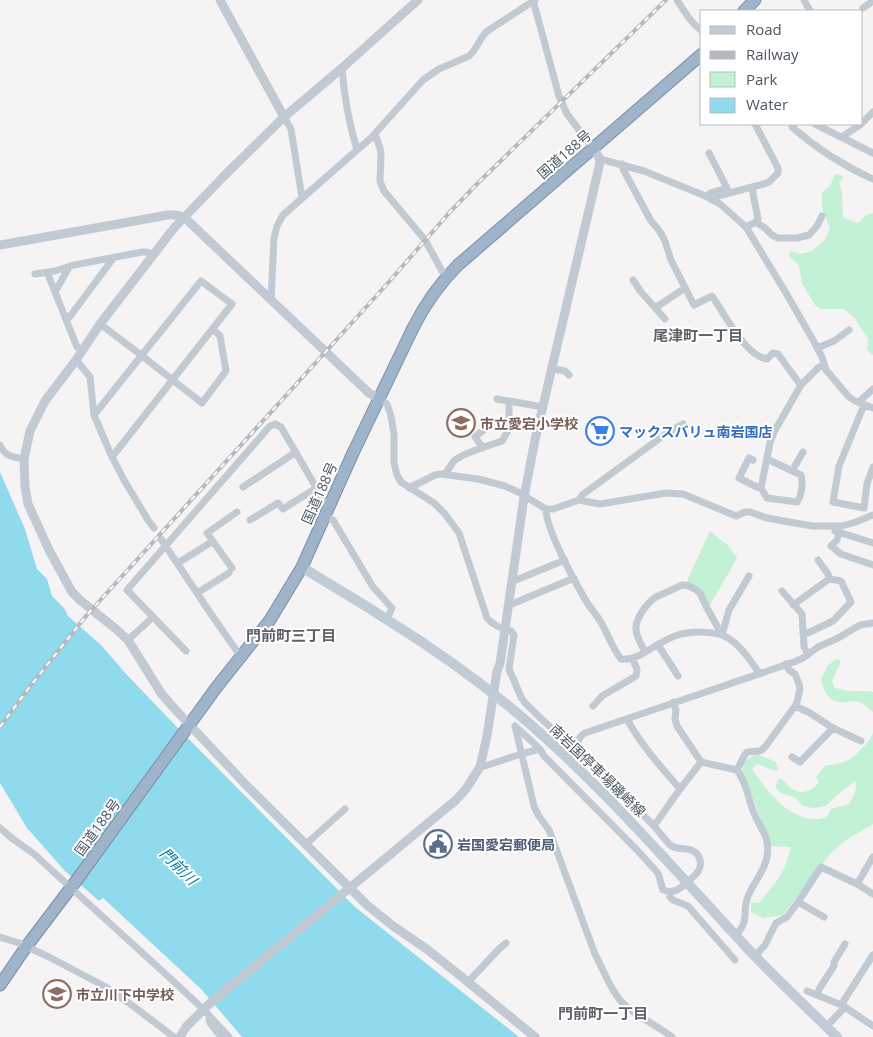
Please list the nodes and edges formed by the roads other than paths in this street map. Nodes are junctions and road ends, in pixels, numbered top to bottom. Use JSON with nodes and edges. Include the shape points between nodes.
{"nodes":[{"id":1,"x":220,"y":0,"type":"edge"},
{"id":2,"x":418,"y":0,"type":"edge"},
{"id":3,"x":534,"y":0,"type":"edge"},
{"id":4,"x":677,"y":0,"type":"edge"},
{"id":5,"x":755,"y":0,"type":"edge"},
{"id":6,"x":873,"y":1,"type":"edge"},
{"id":7,"x":864,"y":8,"type":"dead end"},
{"id":8,"x":746,"y":10,"type":"edge"},
{"id":9,"x":700,"y":30,"type":"edge"},
{"id":10,"x":700,"y":56,"type":"edge"},
{"id":11,"x":342,"y":68,"type":"junction"},
{"id":12,"x":873,"y":112,"type":"edge"},
{"id":13,"x":284,"y":117,"type":"junction"},
{"id":14,"x":863,"y":122,"type":"edge"},
{"id":15,"x":756,"y":125,"type":"edge"},
{"id":16,"x":793,"y":125,"type":"edge"},
{"id":17,"x":817,"y":125,"type":"edge"},
{"id":18,"x":860,"y":125,"type":"edge"},
{"id":19,"x":375,"y":134,"type":"junction"},
{"id":20,"x":842,"y":137,"type":"junction"},
{"id":21,"x":593,"y":148,"type":"junction"},
{"id":22,"x":357,"y":150,"type":"junction"},
{"id":23,"x":710,"y":153,"type":"dead end"},
{"id":24,"x":873,"y":153,"type":"edge"},
{"id":25,"x":600,"y":159,"type":"junction"},
{"id":26,"x":622,"y":164,"type":"junction"},
{"id":27,"x":873,"y":179,"type":"edge"},
{"id":28,"x":753,"y":187,"type":"junction"},
{"id":29,"x":302,"y":198,"type":"junction"},
{"id":30,"x":710,"y":199,"type":"junction"},
{"id":31,"x":822,"y":216,"type":"dead end"},
{"id":32,"x":184,"y":217,"type":"junction"},
{"id":33,"x":756,"y":222,"type":"junction"},
{"id":34,"x":746,"y":227,"type":"junction"},
{"id":35,"x":0,"y":244,"type":"edge"},
{"id":36,"x":152,"y":255,"type":"junction"},
{"id":37,"x":112,"y":258,"type":"junction"},
{"id":38,"x":68,"y":267,"type":"junction"},
{"id":39,"x":47,"y":272,"type":"junction"},
{"id":40,"x":35,"y":274,"type":"dead end"},
{"id":41,"x":448,"y":276,"type":"junction"},
{"id":42,"x":633,"y":280,"type":"dead end"},
{"id":43,"x":685,"y":288,"type":"junction"},
{"id":44,"x":55,"y":292,"type":"junction"},
{"id":45,"x":271,"y":300,"type":"junction"},
{"id":46,"x":655,"y":308,"type":"junction"},
{"id":47,"x":66,"y":319,"type":"junction"},
{"id":48,"x":665,"y":319,"type":"dead end"},
{"id":49,"x":100,"y":324,"type":"junction"},
{"id":50,"x":213,"y":329,"type":"junction"},
{"id":51,"x":849,"y":330,"type":"dead end"},
{"id":52,"x":818,"y":348,"type":"junction"},
{"id":53,"x":82,"y":351,"type":"junction"},
{"id":54,"x":141,"y":355,"type":"junction"},
{"id":55,"x":76,"y":360,"type":"junction"},
{"id":56,"x":824,"y":365,"type":"junction"},
{"id":57,"x":552,"y":369,"type":"junction"},
{"id":58,"x":569,"y":375,"type":"dead end"},
{"id":59,"x":173,"y":380,"type":"junction"},
{"id":60,"x":801,"y":385,"type":"junction"},
{"id":61,"x":873,"y":389,"type":"edge"},
{"id":62,"x":379,"y":399,"type":"junction"},
{"id":63,"x":497,"y":399,"type":"dead end"},
{"id":64,"x":509,"y":401,"type":"junction"},
{"id":65,"x":862,"y":404,"type":"junction"},
{"id":66,"x":543,"y":406,"type":"junction"},
{"id":67,"x":873,"y":408,"type":"edge"},
{"id":68,"x":94,"y":415,"type":"junction"},
{"id":69,"x":491,"y":424,"type":"dead end"},
{"id":70,"x":683,"y":424,"type":"dead end"},
{"id":71,"x":0,"y":445,"type":"edge"},
{"id":72,"x":483,"y":448,"type":"junction"},
{"id":73,"x":296,"y":452,"type":"junction"},
{"id":74,"x":803,"y":452,"type":"dead end"},
{"id":75,"x":112,"y":457,"type":"junction"},
{"id":76,"x":24,"y":458,"type":"junction"},
{"id":77,"x":767,"y":459,"type":"junction"},
{"id":78,"x":753,"y":460,"type":"dead end"},
{"id":79,"x":873,"y":467,"type":"edge"},
{"id":80,"x":792,"y":471,"type":"junction"},
{"id":81,"x":445,"y":474,"type":"junction"},
{"id":82,"x":871,"y":481,"type":"edge"},
{"id":83,"x":243,"y":487,"type":"dead end"},
{"id":84,"x":316,"y":488,"type":"junction"},
{"id":85,"x":409,"y":488,"type":"junction"},
{"id":86,"x":761,"y":488,"type":"junction"},
{"id":87,"x":524,"y":497,"type":"junction"},
{"id":88,"x":579,"y":500,"type":"junction"},
{"id":89,"x":546,"y":509,"type":"junction"},
{"id":90,"x":328,"y":510,"type":"junction"},
{"id":91,"x":237,"y":512,"type":"dead end"},
{"id":92,"x":873,"y":515,"type":"edge"},
{"id":93,"x":250,"y":520,"type":"dead end"},
{"id":94,"x":829,"y":526,"type":"junction"},
{"id":95,"x":154,"y":528,"type":"dead end"},
{"id":96,"x":839,"y":532,"type":"junction"},
{"id":97,"x":161,"y":539,"type":"dead end"},
{"id":98,"x":214,"y":541,"type":"junction"},
{"id":99,"x":873,"y":543,"type":"edge"},
{"id":100,"x":166,"y":546,"type":"junction"},
{"id":101,"x":565,"y":560,"type":"junction"},
{"id":102,"x":818,"y":560,"type":"dead end"},
{"id":103,"x":178,"y":563,"type":"junction"},
{"id":104,"x":873,"y":565,"type":"edge"},
{"id":105,"x":302,"y":567,"type":"junction"},
{"id":106,"x":749,"y":576,"type":"dead end"},
{"id":107,"x":574,"y":578,"type":"junction"},
{"id":108,"x":512,"y":579,"type":"junction"},
{"id":109,"x":828,"y":580,"type":"junction"},
{"id":110,"x":782,"y":591,"type":"dead end"},
{"id":111,"x":197,"y":593,"type":"junction"},
{"id":112,"x":508,"y":605,"type":"junction"},
{"id":113,"x":793,"y":605,"type":"junction"},
{"id":114,"x":153,"y":617,"type":"junction"},
{"id":115,"x":387,"y":619,"type":"junction"},
{"id":116,"x":873,"y":623,"type":"edge"},
{"id":117,"x":504,"y":629,"type":"junction"},
{"id":118,"x":803,"y":633,"type":"junction"},
{"id":119,"x":722,"y":635,"type":"junction"},
{"id":120,"x":128,"y":640,"type":"junction"},
{"id":121,"x":658,"y":645,"type":"junction"},
{"id":122,"x":186,"y":651,"type":"dead end"},
{"id":123,"x":645,"y":652,"type":"junction"},
{"id":124,"x":808,"y":654,"type":"junction"},
{"id":125,"x":241,"y":656,"type":"junction"},
{"id":126,"x":632,"y":658,"type":"junction"},
{"id":127,"x":786,"y":664,"type":"junction"},
{"id":128,"x":759,"y":673,"type":"junction"},
{"id":129,"x":678,"y":676,"type":"dead end"},
{"id":130,"x":494,"y":695,"type":"junction"},
{"id":131,"x":673,"y":702,"type":"junction"},
{"id":132,"x":593,"y":706,"type":"dead end"},
{"id":133,"x":795,"y":706,"type":"junction"},
{"id":134,"x":627,"y":719,"type":"junction"},
{"id":135,"x":188,"y":727,"type":"junction"},
{"id":136,"x":834,"y":728,"type":"junction"},
{"id":137,"x":578,"y":742,"type":"junction"},
{"id":138,"x":861,"y":742,"type":"dead end"},
{"id":139,"x":540,"y":749,"type":"junction"},
{"id":140,"x":521,"y":754,"type":"junction"},
{"id":141,"x":792,"y":757,"type":"dead end"},
{"id":142,"x":701,"y":762,"type":"junction"},
{"id":143,"x":480,"y":766,"type":"junction"},
{"id":144,"x":737,"y":770,"type":"junction"},
{"id":145,"x":680,"y":789,"type":"junction"},
{"id":146,"x":345,"y":809,"type":"dead end"},
{"id":147,"x":654,"y":826,"type":"junction"},
{"id":148,"x":0,"y":828,"type":"edge"},
{"id":149,"x":306,"y":844,"type":"junction"},
{"id":150,"x":873,"y":857,"type":"edge"},
{"id":151,"x":687,"y":882,"type":"junction"},
{"id":152,"x":73,"y":884,"type":"junction"},
{"id":153,"x":857,"y":884,"type":"junction"},
{"id":154,"x":347,"y":889,"type":"junction"},
{"id":155,"x":670,"y":892,"type":"junction"},
{"id":156,"x":873,"y":894,"type":"edge"},
{"id":157,"x":798,"y":902,"type":"junction"},
{"id":158,"x":824,"y":918,"type":"dead end"},
{"id":159,"x":736,"y":935,"type":"junction"},
{"id":160,"x":0,"y":937,"type":"edge"},
{"id":161,"x":506,"y":943,"type":"dead end"},
{"id":162,"x":845,"y":944,"type":"dead end"},
{"id":163,"x":26,"y":947,"type":"junction"},
{"id":164,"x":873,"y":954,"type":"edge"},
{"id":165,"x":755,"y":956,"type":"junction"},
{"id":166,"x":735,"y":960,"type":"dead end"},
{"id":167,"x":468,"y":982,"type":"junction"},
{"id":168,"x":0,"y":985,"type":"edge"},
{"id":169,"x":807,"y":991,"type":"dead end"},
{"id":170,"x":818,"y":994,"type":"junction"},
{"id":171,"x":843,"y":1006,"type":"junction"},
{"id":172,"x":206,"y":1009,"type":"junction"},
{"id":173,"x":873,"y":1026,"type":"edge"},
{"id":174,"x":826,"y":1027,"type":"junction"},
{"id":175,"x":174,"y":1037,"type":"edge"},
{"id":176,"x":180,"y":1037,"type":"edge"},
{"id":177,"x":221,"y":1037,"type":"edge"},
{"id":178,"x":229,"y":1037,"type":"edge"},
{"id":179,"x":535,"y":1037,"type":"edge"},
{"id":180,"x":672,"y":1037,"type":"edge"},
{"id":181,"x":837,"y":1037,"type":"edge"}],
"edges":[{"from":1,"to":13,"type":"street"},
{"from":2,"to":11,"type":"street"},
{"from":3,"to":19,"type":"street","via":[[486,32],[469,56],[423,80]]},
{"from":3,"to":21,"type":"street","via":[[559,96]]},
{"from":4,"to":9,"type":"street"},
{"from":5,"to":8,"type":"highway"},
{"from":6,"to":7,"type":"street"},
{"from":10,"to":21,"type":"highway","name":"国道188号"},
{"from":11,"to":13,"type":"street"},
{"from":11,"to":22,"type":"street"},
{"from":12,"to":14,"type":"street"},
{"from":13,"to":29,"type":"street","via":[[291,129]]},
{"from":13,"to":32,"type":"street"},
{"from":15,"to":28,"type":"street","via":[[778,173],[769,182]]},
{"from":16,"to":27,"type":"street","via":[[808,141]]},
{"from":17,"to":20,"type":"street"},
{"from":18,"to":20,"type":"street"},
{"from":19,"to":22,"type":"street"},
{"from":19,"to":41,"type":"street","via":[[380,148],[380,181],[384,191],[425,240]]},
{"from":20,"to":24,"type":"street"},
{"from":21,"to":25,"type":"street"},
{"from":21,"to":41,"type":"highway","name":"国道188号"},
{"from":22,"to":29,"type":"street"},
{"from":23,"to":30,"type":"street","via":[[728,188],[710,193]]},
{"from":25,"to":26,"type":"street"},
{"from":25,"to":57,"type":"street"},
{"from":26,"to":30,"type":"street"},
{"from":26,"to":43,"type":"street","via":[[658,227]]},
{"from":28,"to":30,"type":"street"},
{"from":28,"to":33,"type":"street"},
{"from":29,"to":45,"type":"street","via":[[277,226]]},
{"from":30,"to":34,"type":"street"},
{"from":31,"to":33,"type":"street","via":[[809,235],[797,238],[772,236]]},
{"from":32,"to":35,"type":"street","via":[[168,215]]},
{"from":32,"to":36,"type":"street"},
{"from":32,"to":45,"type":"street"},
{"from":33,"to":34,"type":"street"},
{"from":34,"to":52,"type":"street"},
{"from":36,"to":37,"type":"street","via":[[142,252]]},
{"from":36,"to":49,"type":"street"},
{"from":37,"to":38,"type":"street"},
{"from":37,"to":47,"type":"street"},
{"from":38,"to":39,"type":"street"},
{"from":38,"to":44,"type":"street"},
{"from":39,"to":40,"type":"street"},
{"from":39,"to":44,"type":"street"},
{"from":41,"to":62,"type":"highway","name":"国道188号","via":[[422,311]]},
{"from":42,"to":46,"type":"street"},
{"from":43,"to":46,"type":"street"},
{"from":43,"to":60,"type":"street","via":[[694,305],[712,296],[744,344],[762,358],[778,354]]},
{"from":44,"to":47,"type":"street"},
{"from":45,"to":62,"type":"street","via":[[369,394]]},
{"from":46,"to":48,"type":"street"},
{"from":47,"to":53,"type":"street","via":[[76,347]]},
{"from":49,"to":53,"type":"street"},
{"from":49,"to":54,"type":"street"},
{"from":50,"to":54,"type":"street","via":[[232,304],[201,280]]},
{"from":50,"to":59,"type":"street"},
{"from":50,"to":59,"type":"street","via":[[220,336],[226,371],[202,403]]},
{"from":51,"to":52,"type":"street"},
{"from":52,"to":56,"type":"street"},
{"from":53,"to":55,"type":"street"},
{"from":54,"to":59,"type":"street"},
{"from":54,"to":68,"type":"street"},
{"from":55,"to":68,"type":"street","via":[[90,377]]},
{"from":55,"to":76,"type":"street","via":[[37,416]]},
{"from":56,"to":60,"type":"street"},
{"from":56,"to":65,"type":"street","via":[[848,396]]},
{"from":57,"to":58,"type":"street"},
{"from":57,"to":66,"type":"street"},
{"from":59,"to":75,"type":"street"},
{"from":60,"to":77,"type":"street","via":[[774,432]]},
{"from":61,"to":65,"type":"street","via":[[861,400]]},
{"from":62,"to":85,"type":"street","via":[[387,404],[391,416],[397,475]]},
{"from":62,"to":90,"type":"highway","name":"国道188号"},
{"from":63,"to":64,"type":"street"},
{"from":64,"to":66,"type":"street"},
{"from":64,"to":72,"type":"street","via":[[509,429],[502,441]]},
{"from":65,"to":67,"type":"street"},
{"from":65,"to":82,"type":"street","via":[[839,466],[833,502],[864,508]]},
{"from":66,"to":87,"type":"street"},
{"from":68,"to":75,"type":"street"},
{"from":69,"to":72,"type":"street","via":[[475,438]]},
{"from":70,"to":88,"type":"street"},
{"from":71,"to":76,"type":"street","via":[[7,455]]},
{"from":72,"to":81,"type":"street","via":[[460,457]]},
{"from":73,"to":83,"type":"street"},
{"from":73,"to":84,"type":"street"},
{"from":73,"to":100,"type":"street","via":[[281,427],[270,426]]},
{"from":74,"to":80,"type":"street"},
{"from":75,"to":95,"type":"street"},
{"from":76,"to":120,"type":"street","via":[[28,504],[64,578],[80,600]]},
{"from":77,"to":80,"type":"street"},
{"from":77,"to":86,"type":"street"},
{"from":78,"to":86,"type":"street","via":[[749,458],[739,478]]},
{"from":79,"to":82,"type":"street"},
{"from":80,"to":86,"type":"street","via":[[802,478],[797,502],[767,498]]},
{"from":81,"to":85,"type":"street","via":[[435,475]]},
{"from":81,"to":87,"type":"street","via":[[505,486]]},
{"from":84,"to":90,"type":"street"},
{"from":84,"to":93,"type":"street","via":[[283,509],[278,503]]},
{"from":85,"to":117,"type":"street","via":[[434,503],[459,533],[487,618]]},
{"from":87,"to":89,"type":"street"},
{"from":87,"to":108,"type":"street"},
{"from":88,"to":89,"type":"street"},
{"from":88,"to":94,"type":"street","via":[[600,504],[676,493],[736,516],[750,512],[812,526]]},
{"from":89,"to":101,"type":"street","via":[[550,529]]},
{"from":90,"to":105,"type":"highway","name":"国道188号"},
{"from":90,"to":115,"type":"street","via":[[373,587],[392,608]]},
{"from":91,"to":98,"type":"street","via":[[207,533]]},
{"from":92,"to":94,"type":"street","via":[[842,526]]},
{"from":94,"to":96,"type":"street"},
{"from":96,"to":99,"type":"street"},
{"from":96,"to":104,"type":"street","via":[[831,546],[841,554]]},
{"from":97,"to":100,"type":"street"},
{"from":98,"to":103,"type":"street"},
{"from":98,"to":111,"type":"street","via":[[230,570]]},
{"from":100,"to":103,"type":"street"},
{"from":100,"to":114,"type":"street","via":[[127,590]]},
{"from":101,"to":107,"type":"street"},
{"from":101,"to":108,"type":"street"},
{"from":102,"to":109,"type":"street","via":[[828,574]]},
{"from":103,"to":111,"type":"street"},
{"from":105,"to":115,"type":"main road","name":"南岩国停車場磯崎線"},
{"from":105,"to":125,"type":"highway","name":"国道188号","via":[[270,620]]},
{"from":106,"to":119,"type":"street","via":[[729,610]]},
{"from":107,"to":112,"type":"street"},
{"from":107,"to":126,"type":"street","via":[[617,654],[621,659]]},
{"from":108,"to":112,"type":"street"},
{"from":109,"to":113,"type":"street"},
{"from":109,"to":118,"type":"street","via":[[841,581],[851,602],[834,621]]},
{"from":110,"to":113,"type":"street"},
{"from":111,"to":125,"type":"street"},
{"from":112,"to":117,"type":"street"},
{"from":113,"to":118,"type":"street","via":[[802,614]]},
{"from":114,"to":120,"type":"street"},
{"from":114,"to":122,"type":"street"},
{"from":115,"to":130,"type":"main road","name":"南岩国停車場磯崎線"},
{"from":116,"to":124,"type":"street","via":[[860,625]]},
{"from":117,"to":130,"type":"street"},
{"from":117,"to":137,"type":"street","via":[[514,635],[509,669],[521,697],[560,735]]},
{"from":118,"to":124,"type":"street"},
{"from":119,"to":121,"type":"street","via":[[692,632],[674,636]]},
{"from":119,"to":123,"type":"street","via":[[700,593],[682,585],[656,597],[640,616],[636,632]]},
{"from":119,"to":128,"type":"street","via":[[742,651]]},
{"from":120,"to":135,"type":"street","via":[[161,693]]},
{"from":121,"to":123,"type":"street"},
{"from":121,"to":129,"type":"street"},
{"from":123,"to":126,"type":"street"},
{"from":124,"to":127,"type":"street"},
{"from":125,"to":135,"type":"highway","name":"国道188号"},
{"from":126,"to":132,"type":"street","via":[[636,676],[602,696]]},
{"from":127,"to":128,"type":"street"},
{"from":127,"to":133,"type":"street","via":[[799,684]]},
{"from":128,"to":131,"type":"street"},
{"from":130,"to":143,"type":"street"},
{"from":130,"to":151,"type":"main road","name":"南岩国停車場磯崎線","via":[[557,748]]},
{"from":131,"to":134,"type":"street"},
{"from":131,"to":142,"type":"street","via":[[677,726]]},
{"from":133,"to":136,"type":"street"},
{"from":133,"to":144,"type":"street","via":[[765,747],[760,751],[747,752]]},
{"from":134,"to":137,"type":"street","via":[[585,733]]},
{"from":134,"to":145,"type":"street","via":[[637,737]]},
{"from":135,"to":149,"type":"street"},
{"from":135,"to":152,"type":"highway","name":"国道188号"},
{"from":136,"to":138,"type":"street"},
{"from":136,"to":141,"type":"street","via":[[800,762]]},
{"from":137,"to":147,"type":"street","via":[[580,753]]},
{"from":139,"to":140,"type":"street"},
{"from":139,"to":140,"type":"street","via":[[515,726]]},
{"from":139,"to":155,"type":"street","via":[[658,873],[663,890]]},
{"from":140,"to":143,"type":"street"},
{"from":140,"to":180,"type":"street","via":[[534,806],[549,830],[595,954],[614,990],[629,1009]]},
{"from":142,"to":144,"type":"street"},
{"from":142,"to":145,"type":"street"},
{"from":143,"to":154,"type":"street","via":[[456,800]]},
{"from":144,"to":159,"type":"street","via":[[756,821],[766,838],[768,851],[748,898],[746,918]]},
{"from":145,"to":147,"type":"street"},
{"from":146,"to":149,"type":"street"},
{"from":147,"to":151,"type":"street","via":[[671,845],[690,849],[700,858],[699,870]]},
{"from":148,"to":152,"type":"street"},
{"from":149,"to":154,"type":"street"},
{"from":150,"to":153,"type":"street"},
{"from":151,"to":155,"type":"street"},
{"from":151,"to":159,"type":"main road","name":"南岩国停車場磯崎線"},
{"from":152,"to":163,"type":"highway","name":"国道188号"},
{"from":152,"to":172,"type":"street"},
{"from":153,"to":156,"type":"street"},
{"from":153,"to":157,"type":"street","via":[[821,867]]},
{"from":154,"to":167,"type":"street"},
{"from":154,"to":172,"type":"street"},
{"from":155,"to":166,"type":"street","via":[[673,900],[688,906]]},
{"from":157,"to":158,"type":"street"},
{"from":157,"to":165,"type":"street","via":[[787,917],[776,923],[765,945]]},
{"from":159,"to":165,"type":"main road","name":"南岩国停車場磯崎線"},
{"from":160,"to":163,"type":"street"},
{"from":161,"to":167,"type":"street"},
{"from":162,"to":170,"type":"street"},
{"from":163,"to":168,"type":"highway","name":"国道188号"},
{"from":163,"to":175,"type":"street","via":[[104,986]]},
{"from":164,"to":171,"type":"street"},
{"from":165,"to":174,"type":"main road","name":"南岩国停車場磯崎線"},
{"from":167,"to":179,"type":"street"},
{"from":169,"to":170,"type":"street"},
{"from":170,"to":171,"type":"street"},
{"from":171,"to":173,"type":"street"},
{"from":171,"to":174,"type":"street"},
{"from":172,"to":176,"type":"street"},
{"from":172,"to":177,"type":"street","via":[[210,1023]]},
{"from":172,"to":178,"type":"street"},
{"from":174,"to":181,"type":"main road","name":"南岩国停車場磯崎線"}]}
